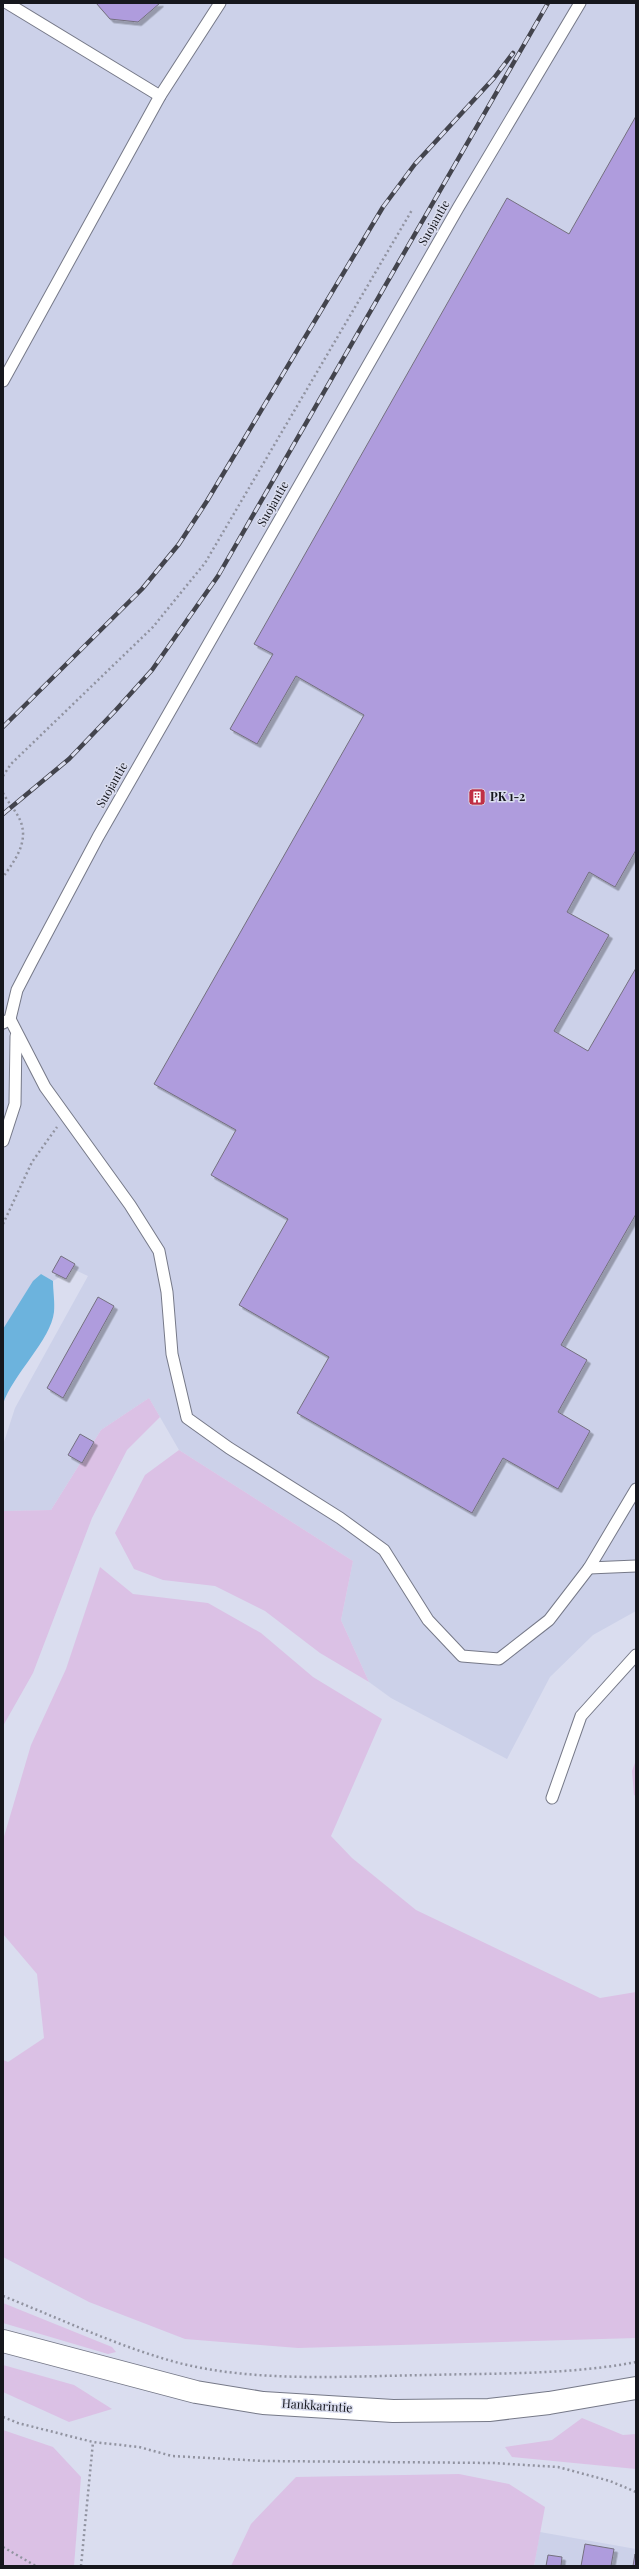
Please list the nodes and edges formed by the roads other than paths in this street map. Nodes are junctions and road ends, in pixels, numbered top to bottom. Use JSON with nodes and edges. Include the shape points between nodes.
{"nodes":[{"id":1,"x":8,"y":3,"type":"edge"},
{"id":2,"x":220,"y":3,"type":"edge"},
{"id":3,"x":580,"y":3,"type":"edge"},
{"id":4,"x":160,"y":96,"type":"junction"},
{"id":5,"x":3,"y":381,"type":"edge"},
{"id":6,"x":7,"y":1021,"type":"edge"},
{"id":7,"x":16,"y":1031,"type":"junction"},
{"id":8,"x":3,"y":1141,"type":"edge"},
{"id":9,"x":636,"y":1489,"type":"edge"},
{"id":10,"x":636,"y":1566,"type":"edge"},
{"id":11,"x":589,"y":1568,"type":"junction"},
{"id":12,"x":636,"y":1655,"type":"edge"},
{"id":13,"x":552,"y":1798,"type":"dead end"},
{"id":14,"x":3,"y":2341,"type":"edge"},
{"id":15,"x":636,"y":2388,"type":"edge"}],
"edges":[{"from":1,"to":4,"type":"lane"},
{"from":2,"to":4,"type":"lane"},
{"from":3,"to":6,"type":"lane","name":"Suojantie","via":[[458,208],[98,836],[17,990]]},
{"from":4,"to":5,"type":"lane"},
{"from":6,"to":7,"type":"lane"},
{"from":7,"to":8,"type":"lane","via":[[15,1104]]},
{"from":7,"to":11,"type":"lane","via":[[46,1088],[130,1205],[159,1252],[167,1292],[172,1354],[187,1418],[229,1448],[340,1518],[384,1550],[428,1620],[462,1656],[499,1659],[550,1620]]},
{"from":9,"to":11,"type":"lane"},
{"from":10,"to":11,"type":"lane"},
{"from":12,"to":13,"type":"lane","via":[[581,1716]]},
{"from":14,"to":15,"type":"main road","name":"Hankkarintie","via":[[196,2392],[277,2404],[393,2411],[489,2410]]}]}
